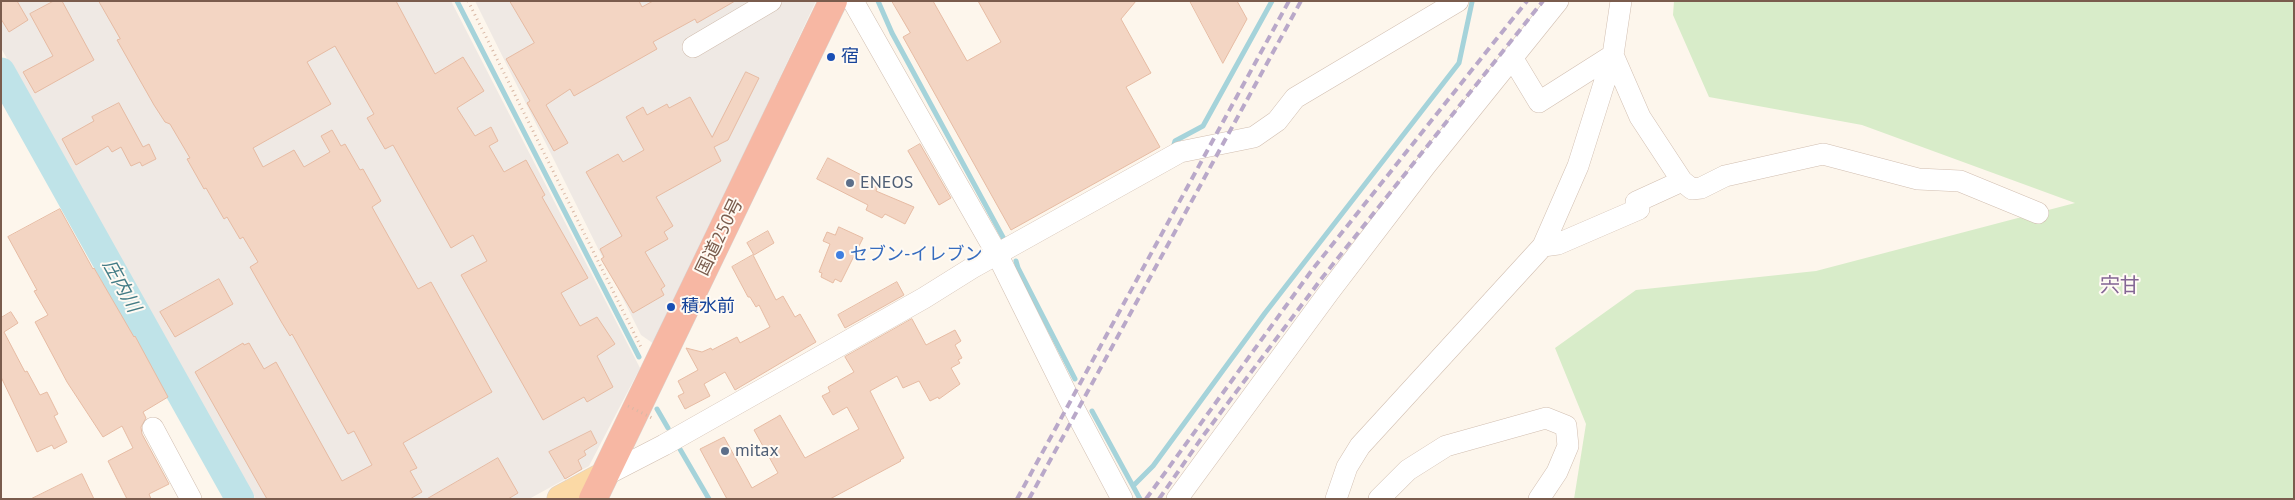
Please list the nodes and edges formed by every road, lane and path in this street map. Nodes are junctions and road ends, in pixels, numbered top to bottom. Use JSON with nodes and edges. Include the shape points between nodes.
{"nodes":[{"id":1,"x":468,"y":1,"type":"edge"},
{"id":2,"x":772,"y":1,"type":"edge"},
{"id":3,"x":833,"y":1,"type":"edge"},
{"id":4,"x":854,"y":1,"type":"edge"},
{"id":5,"x":1458,"y":1,"type":"edge"},
{"id":6,"x":1558,"y":1,"type":"edge"},
{"id":7,"x":1620,"y":1,"type":"edge"},
{"id":8,"x":694,"y":47,"type":"dead end"},
{"id":9,"x":1613,"y":55,"type":"junction"},
{"id":10,"x":1516,"y":63,"type":"junction"},
{"id":11,"x":1682,"y":181,"type":"junction"},
{"id":12,"x":2038,"y":213,"type":"dead end"},
{"id":13,"x":1543,"y":246,"type":"junction"},
{"id":14,"x":997,"y":254,"type":"junction"},
{"id":15,"x":660,"y":361,"type":"junction"},
{"id":16,"x":628,"y":406,"type":"dead end"},
{"id":17,"x":654,"y":419,"type":"dead end"},
{"id":18,"x":153,"y":428,"type":"dead end"},
{"id":19,"x":597,"y":488,"type":"edge"},
{"id":20,"x":191,"y":499,"type":"edge"},
{"id":21,"x":561,"y":499,"type":"edge"},
{"id":22,"x":1122,"y":499,"type":"edge"},
{"id":23,"x":1178,"y":499,"type":"edge"},
{"id":24,"x":1336,"y":499,"type":"edge"},
{"id":25,"x":1379,"y":499,"type":"edge"},
{"id":26,"x":1539,"y":499,"type":"edge"}],
"edges":[{"from":1,"to":15,"type":"path","via":[[640,347]]},
{"from":2,"to":8,"type":"street"},
{"from":3,"to":15,"type":"highway","name":"国道250号"},
{"from":4,"to":14,"type":"street"},
{"from":5,"to":14,"type":"street","via":[[1295,98],[1276,121],[1254,137],[1180,152]]},
{"from":6,"to":10,"type":"street"},
{"from":7,"to":9,"type":"street"},
{"from":9,"to":10,"type":"street","via":[[1539,102]]},
{"from":9,"to":11,"type":"street","via":[[1640,117]]},
{"from":9,"to":13,"type":"street","via":[[1578,166]]},
{"from":10,"to":23,"type":"street","via":[[1426,165]]},
{"from":11,"to":12,"type":"street","via":[[1692,189],[1701,188],[1725,176],[1823,154],[1918,179],[1960,181]]},
{"from":11,"to":13,"type":"street","via":[[1636,202],[1639,209],[1558,244]]},
{"from":13,"to":24,"type":"street","via":[[1360,446],[1347,467]]},
{"from":14,"to":19,"type":"street","via":[[664,445]]},
{"from":14,"to":22,"type":"street"},
{"from":15,"to":19,"type":"highway","name":"国道250号"},
{"from":16,"to":17,"type":"path","bridge":true},
{"from":18,"to":20,"type":"street"},
{"from":19,"to":21,"type":"main road"},
{"from":25,"to":26,"type":"street","via":[[1408,470],[1446,446],[1546,418],[1566,426],[1568,446],[1557,472]]}]}
